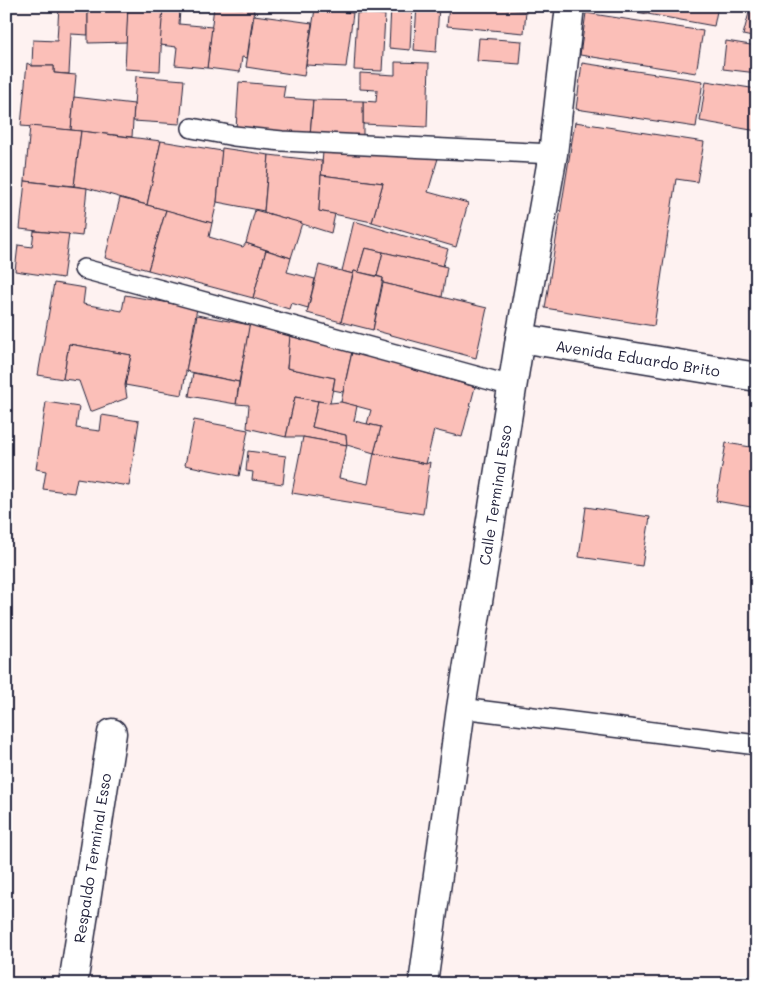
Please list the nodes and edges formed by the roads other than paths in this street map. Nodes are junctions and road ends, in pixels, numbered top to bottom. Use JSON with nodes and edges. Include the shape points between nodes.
{"nodes":[{"id":1,"x":570,"y":6,"type":"edge"},
{"id":2,"x":192,"y":128,"type":"dead end"},
{"id":3,"x":553,"y":154,"type":"junction"},
{"id":4,"x":84,"y":269,"type":"dead end"},
{"id":5,"x":520,"y":338,"type":"junction"},
{"id":6,"x":757,"y":377,"type":"edge"},
{"id":7,"x":512,"y":386,"type":"junction"},
{"id":8,"x":460,"y":708,"type":"junction"},
{"id":9,"x":112,"y":733,"type":"dead end"},
{"id":10,"x":757,"y":744,"type":"edge"},
{"id":11,"x":73,"y":984,"type":"edge"},
{"id":12,"x":423,"y":984,"type":"edge"}],
"edges":[{"from":1,"to":3,"type":"street","name":"Calle Terminal Esso"},
{"from":2,"to":3,"type":"lane","via":[[282,141]]},
{"from":3,"to":5,"type":"street","name":"Calle Terminal Esso"},
{"from":4,"to":7,"type":"lane"},
{"from":5,"to":6,"type":"street","name":"Avenida Eduardo Brito"},
{"from":5,"to":7,"type":"street","name":"Calle Terminal Esso"},
{"from":7,"to":8,"type":"street","name":"Calle Terminal Esso"},
{"from":8,"to":10,"type":"lane"},
{"from":8,"to":12,"type":"street","name":"Calle Terminal Esso"},
{"from":9,"to":11,"type":"street","name":"Respaldo Terminal Esso"}]}
